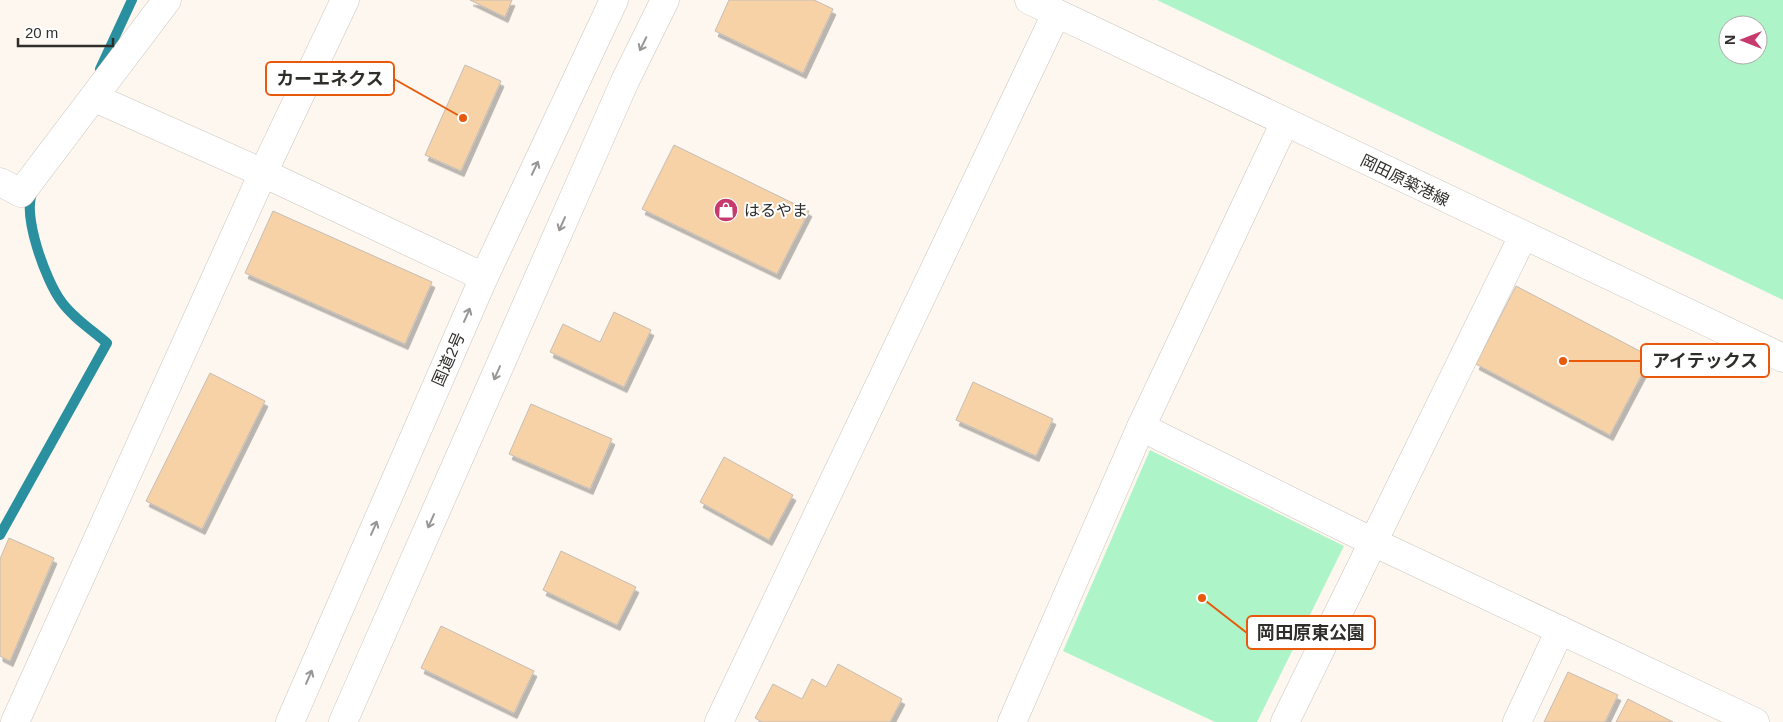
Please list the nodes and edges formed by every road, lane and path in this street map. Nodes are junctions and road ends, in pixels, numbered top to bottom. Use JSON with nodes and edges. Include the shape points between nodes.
{"nodes":[{"id":1,"x":167,"y":0,"type":"edge"},
{"id":2,"x":345,"y":0,"type":"edge"},
{"id":3,"x":614,"y":0,"type":"edge"},
{"id":4,"x":665,"y":0,"type":"edge"},
{"id":5,"x":1029,"y":0,"type":"edge"},
{"id":6,"x":1056,"y":14,"type":"junction"},
{"id":7,"x":95,"y":98,"type":"junction"},
{"id":8,"x":1285,"y":122,"type":"junction"},
{"id":9,"x":263,"y":173,"type":"junction"},
{"id":10,"x":0,"y":182,"type":"edge"},
{"id":11,"x":1523,"y":236,"type":"junction"},
{"id":12,"x":484,"y":277,"type":"junction"},
{"id":13,"x":1783,"y":358,"type":"edge"},
{"id":14,"x":1141,"y":427,"type":"junction"},
{"id":15,"x":1373,"y":542,"type":"junction"},
{"id":16,"x":1560,"y":630,"type":"junction"},
{"id":17,"x":15,"y":722,"type":"edge"},
{"id":18,"x":290,"y":722,"type":"edge"},
{"id":19,"x":343,"y":722,"type":"edge"},
{"id":20,"x":719,"y":722,"type":"edge"},
{"id":21,"x":1012,"y":722,"type":"edge"},
{"id":22,"x":1285,"y":722,"type":"edge"},
{"id":23,"x":1517,"y":722,"type":"edge"},
{"id":24,"x":1755,"y":722,"type":"edge"}],
"edges":[{"from":1,"to":7,"type":"main road"},
{"from":2,"to":9,"type":"main road"},
{"from":12,"to":3,"type":"main road","name":"国道2号","one_way":true},
{"from":4,"to":19,"type":"main road","one_way":true,"via":[[625,81]]},
{"from":5,"to":6,"type":"main road","name":"岡田原築港線"},
{"from":6,"to":8,"type":"main road","name":"岡田原築港線"},
{"from":6,"to":20,"type":"main road"},
{"from":7,"to":9,"type":"main road"},
{"from":7,"to":10,"type":"main road","via":[[20,193]]},
{"from":8,"to":11,"type":"main road","name":"岡田原築港線"},
{"from":8,"to":14,"type":"main road"},
{"from":9,"to":12,"type":"main road"},
{"from":9,"to":17,"type":"main road"},
{"from":11,"to":13,"type":"main road","name":"岡田原築港線"},
{"from":11,"to":15,"type":"main road"},
{"from":18,"to":12,"type":"main road","name":"国道2号","one_way":true},
{"from":14,"to":15,"type":"main road"},
{"from":14,"to":21,"type":"main road"},
{"from":15,"to":16,"type":"main road"},
{"from":15,"to":22,"type":"main road"},
{"from":16,"to":23,"type":"main road"},
{"from":16,"to":24,"type":"main road"}]}
